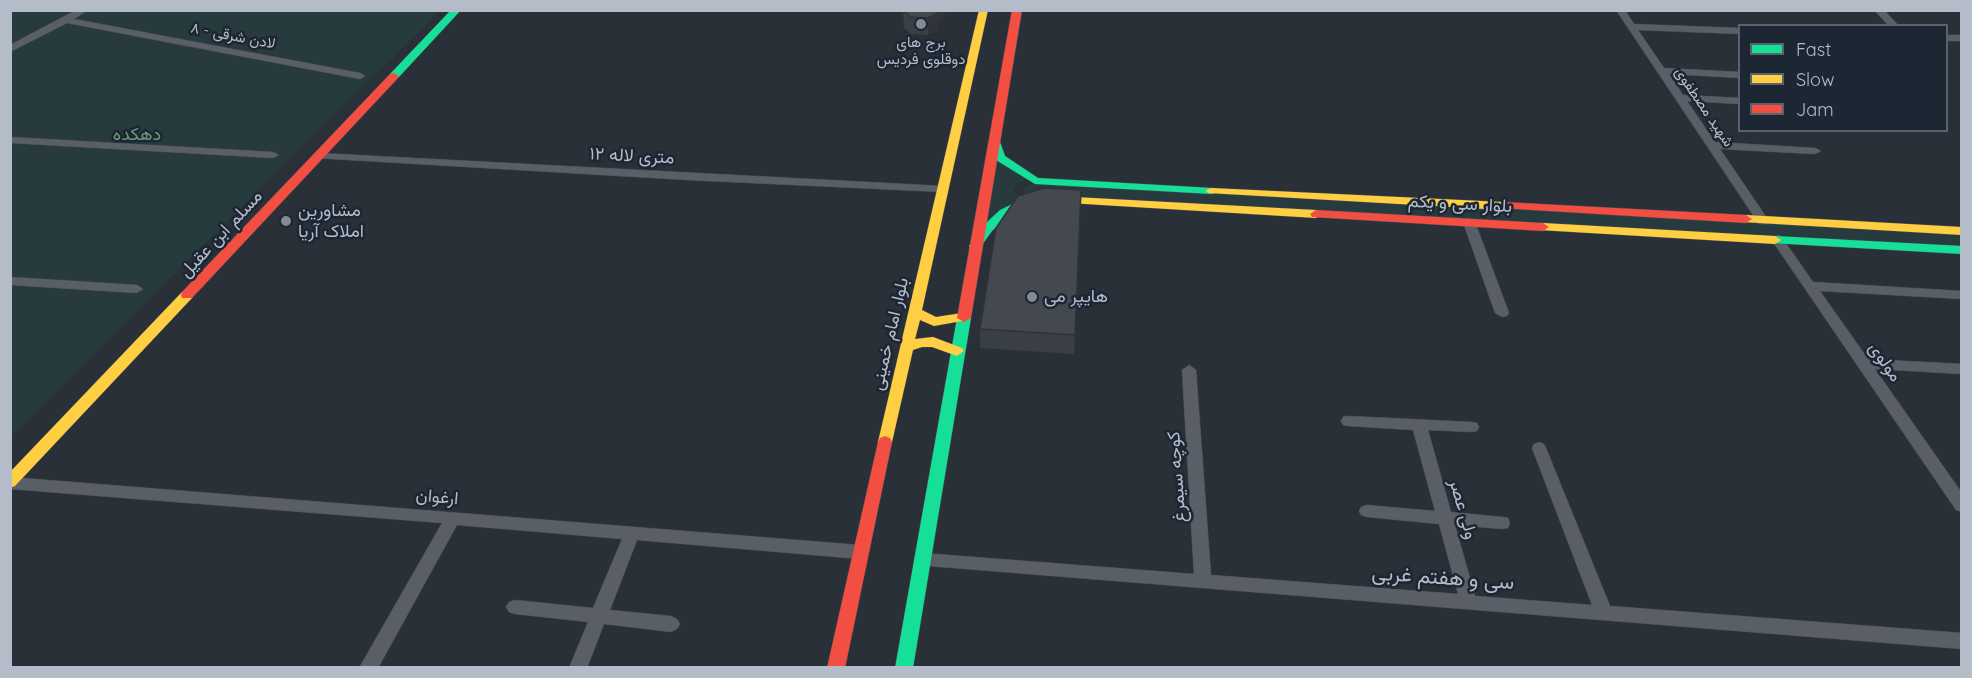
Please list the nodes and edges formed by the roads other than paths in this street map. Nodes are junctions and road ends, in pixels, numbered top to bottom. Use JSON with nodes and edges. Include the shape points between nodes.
{"nodes":[{"id":1,"x":84,"y":10,"type":"edge"},
{"id":2,"x":457,"y":10,"type":"edge"},
{"id":3,"x":984,"y":10,"type":"edge"},
{"id":4,"x":1017,"y":10,"type":"edge"},
{"id":5,"x":1620,"y":10,"type":"edge"},
{"id":6,"x":1878,"y":10,"type":"edge"},
{"id":7,"x":66,"y":20,"type":"junction"},
{"id":8,"x":1893,"y":24,"type":"edge"},
{"id":9,"x":1633,"y":27,"type":"junction"},
{"id":10,"x":1738,"y":31,"type":"edge"},
{"id":11,"x":10,"y":49,"type":"edge"},
{"id":12,"x":1662,"y":71,"type":"junction"},
{"id":13,"x":1738,"y":75,"type":"edge"},
{"id":14,"x":360,"y":76,"type":"dead end"},
{"id":15,"x":1680,"y":98,"type":"junction"},
{"id":16,"x":1738,"y":101,"type":"edge"},
{"id":17,"x":10,"y":140,"type":"edge"},
{"id":18,"x":995,"y":142,"type":"junction"},
{"id":19,"x":1711,"y":145,"type":"junction"},
{"id":20,"x":1815,"y":151,"type":"dead end"},
{"id":21,"x":273,"y":155,"type":"dead end"},
{"id":22,"x":319,"y":156,"type":"junction"},
{"id":23,"x":1035,"y":181,"type":"junction"},
{"id":24,"x":942,"y":189,"type":"junction"},
{"id":25,"x":1029,"y":199,"type":"junction"},
{"id":26,"x":1763,"y":221,"type":"junction"},
{"id":27,"x":1469,"y":222,"type":"junction"},
{"id":28,"x":1962,"y":231,"type":"edge"},
{"id":29,"x":1777,"y":239,"type":"junction"},
{"id":30,"x":975,"y":246,"type":"junction"},
{"id":31,"x":1962,"y":250,"type":"edge"},
{"id":32,"x":10,"y":280,"type":"edge"},
{"id":33,"x":1809,"y":286,"type":"junction"},
{"id":34,"x":136,"y":289,"type":"dead end"},
{"id":35,"x":1962,"y":295,"type":"edge"},
{"id":36,"x":914,"y":310,"type":"junction"},
{"id":37,"x":1502,"y":313,"type":"dead end"},
{"id":38,"x":962,"y":317,"type":"junction"},
{"id":39,"x":905,"y":348,"type":"junction"},
{"id":40,"x":957,"y":351,"type":"junction"},
{"id":41,"x":1864,"y":364,"type":"junction"},
{"id":42,"x":1962,"y":369,"type":"edge"},
{"id":43,"x":1190,"y":370,"type":"dead end"},
{"id":44,"x":1348,"y":421,"type":"dead end"},
{"id":45,"x":1419,"y":425,"type":"junction"},
{"id":46,"x":1472,"y":428,"type":"dead end"},
{"id":47,"x":1539,"y":448,"type":"dead end"},
{"id":48,"x":10,"y":483,"type":"edge"},
{"id":49,"x":1962,"y":506,"type":"edge"},
{"id":50,"x":1367,"y":511,"type":"dead end"},
{"id":51,"x":453,"y":518,"type":"junction"},
{"id":52,"x":1444,"y":518,"type":"junction"},
{"id":53,"x":1502,"y":523,"type":"dead end"},
{"id":54,"x":632,"y":533,"type":"junction"},
{"id":55,"x":860,"y":552,"type":"junction"},
{"id":56,"x":922,"y":560,"type":"junction"},
{"id":57,"x":1203,"y":582,"type":"junction"},
{"id":58,"x":1469,"y":603,"type":"junction"},
{"id":59,"x":515,"y":607,"type":"dead end"},
{"id":60,"x":1604,"y":613,"type":"junction"},
{"id":61,"x":599,"y":616,"type":"junction"},
{"id":62,"x":671,"y":624,"type":"dead end"},
{"id":63,"x":1962,"y":640,"type":"edge"},
{"id":64,"x":368,"y":668,"type":"edge"},
{"id":65,"x":578,"y":668,"type":"edge"},
{"id":66,"x":836,"y":668,"type":"edge"},
{"id":67,"x":904,"y":668,"type":"edge"}],
"edges":[{"from":1,"to":7,"type":"street"},
{"from":2,"to":22,"type":"main road","name":"مسلم ابن عقیل"},
{"from":3,"to":24,"type":"main road","name":"بلوار امام خمینی"},
{"from":4,"to":18,"type":"main road"},
{"from":5,"to":9,"type":"street","name":"شهید مصطفوی"},
{"from":6,"to":8,"type":"street"},
{"from":7,"to":11,"type":"street"},
{"from":7,"to":14,"type":"street","name":"لادن شرقی - ۸"},
{"from":9,"to":10,"type":"street"},
{"from":9,"to":12,"type":"street","name":"شهید مصطفوی"},
{"from":12,"to":13,"type":"street"},
{"from":12,"to":15,"type":"street","name":"شهید مصطفوی"},
{"from":15,"to":16,"type":"street"},
{"from":15,"to":19,"type":"street","name":"شهید مصطفوی"},
{"from":17,"to":21,"type":"street"},
{"from":18,"to":23,"type":"main road","via":[[1000,158]]},
{"from":18,"to":30,"type":"main road"},
{"from":19,"to":20,"type":"street"},
{"from":19,"to":26,"type":"street","name":"شهید مصطفوی"},
{"from":22,"to":24,"type":"street","name":"۱۲ متری لاله"},
{"from":22,"to":48,"type":"main road","name":"مسلم ابن عقیل"},
{"from":23,"to":25,"type":"main road","via":[[1017,189]]},
{"from":23,"to":26,"type":"main road","name":"بلوار سی و یکم"},
{"from":24,"to":36,"type":"main road","name":"بلوار امام خمینی"},
{"from":25,"to":27,"type":"main road","name":"بلوار سی و یکم"},
{"from":25,"to":30,"type":"main road","via":[[1004,213]]},
{"from":26,"to":28,"type":"main road","name":"بلوار سی و یکم"},
{"from":27,"to":29,"type":"main road","name":"بلوار سی و یکم"},
{"from":27,"to":37,"type":"street"},
{"from":29,"to":31,"type":"main road","name":"بلوار سی و یکم"},
{"from":29,"to":33,"type":"street","name":"مولوی"},
{"from":30,"to":38,"type":"main road"},
{"from":32,"to":34,"type":"street"},
{"from":33,"to":35,"type":"street"},
{"from":33,"to":41,"type":"street","name":"مولوی"},
{"from":36,"to":38,"type":"main road","via":[[934,322]]},
{"from":36,"to":39,"type":"main road","name":"بلوار امام خمینی"},
{"from":38,"to":40,"type":"main road"},
{"from":39,"to":40,"type":"main road","via":[[933,342]]},
{"from":39,"to":55,"type":"main road","name":"بلوار امام خمینی"},
{"from":40,"to":56,"type":"main road"},
{"from":41,"to":42,"type":"street"},
{"from":41,"to":49,"type":"street","name":"مولوی"},
{"from":43,"to":57,"type":"street","name":"کوچه سیمرغ"},
{"from":44,"to":45,"type":"street"},
{"from":45,"to":46,"type":"street"},
{"from":45,"to":52,"type":"street","name":"ولی عصر"},
{"from":47,"to":60,"type":"street"},
{"from":48,"to":51,"type":"street","name":"ارغوان"},
{"from":50,"to":52,"type":"street"},
{"from":51,"to":54,"type":"street","name":"ارغوان"},
{"from":51,"to":64,"type":"street"},
{"from":52,"to":53,"type":"street"},
{"from":52,"to":58,"type":"street","name":"ولی عصر"},
{"from":54,"to":55,"type":"street","name":"ارغوان"},
{"from":54,"to":61,"type":"street"},
{"from":55,"to":66,"type":"main road","name":"بلوار امام خمینی"},
{"from":56,"to":57,"type":"street","name":"سی و هفتم غربی"},
{"from":56,"to":67,"type":"main road"},
{"from":57,"to":58,"type":"street","name":"سی و هفتم غربی"},
{"from":58,"to":60,"type":"street","name":"سی و هفتم غربی"},
{"from":59,"to":61,"type":"street"},
{"from":60,"to":63,"type":"street","name":"سی و هفتم غربی"},
{"from":61,"to":62,"type":"street"},
{"from":61,"to":65,"type":"street"}]}
